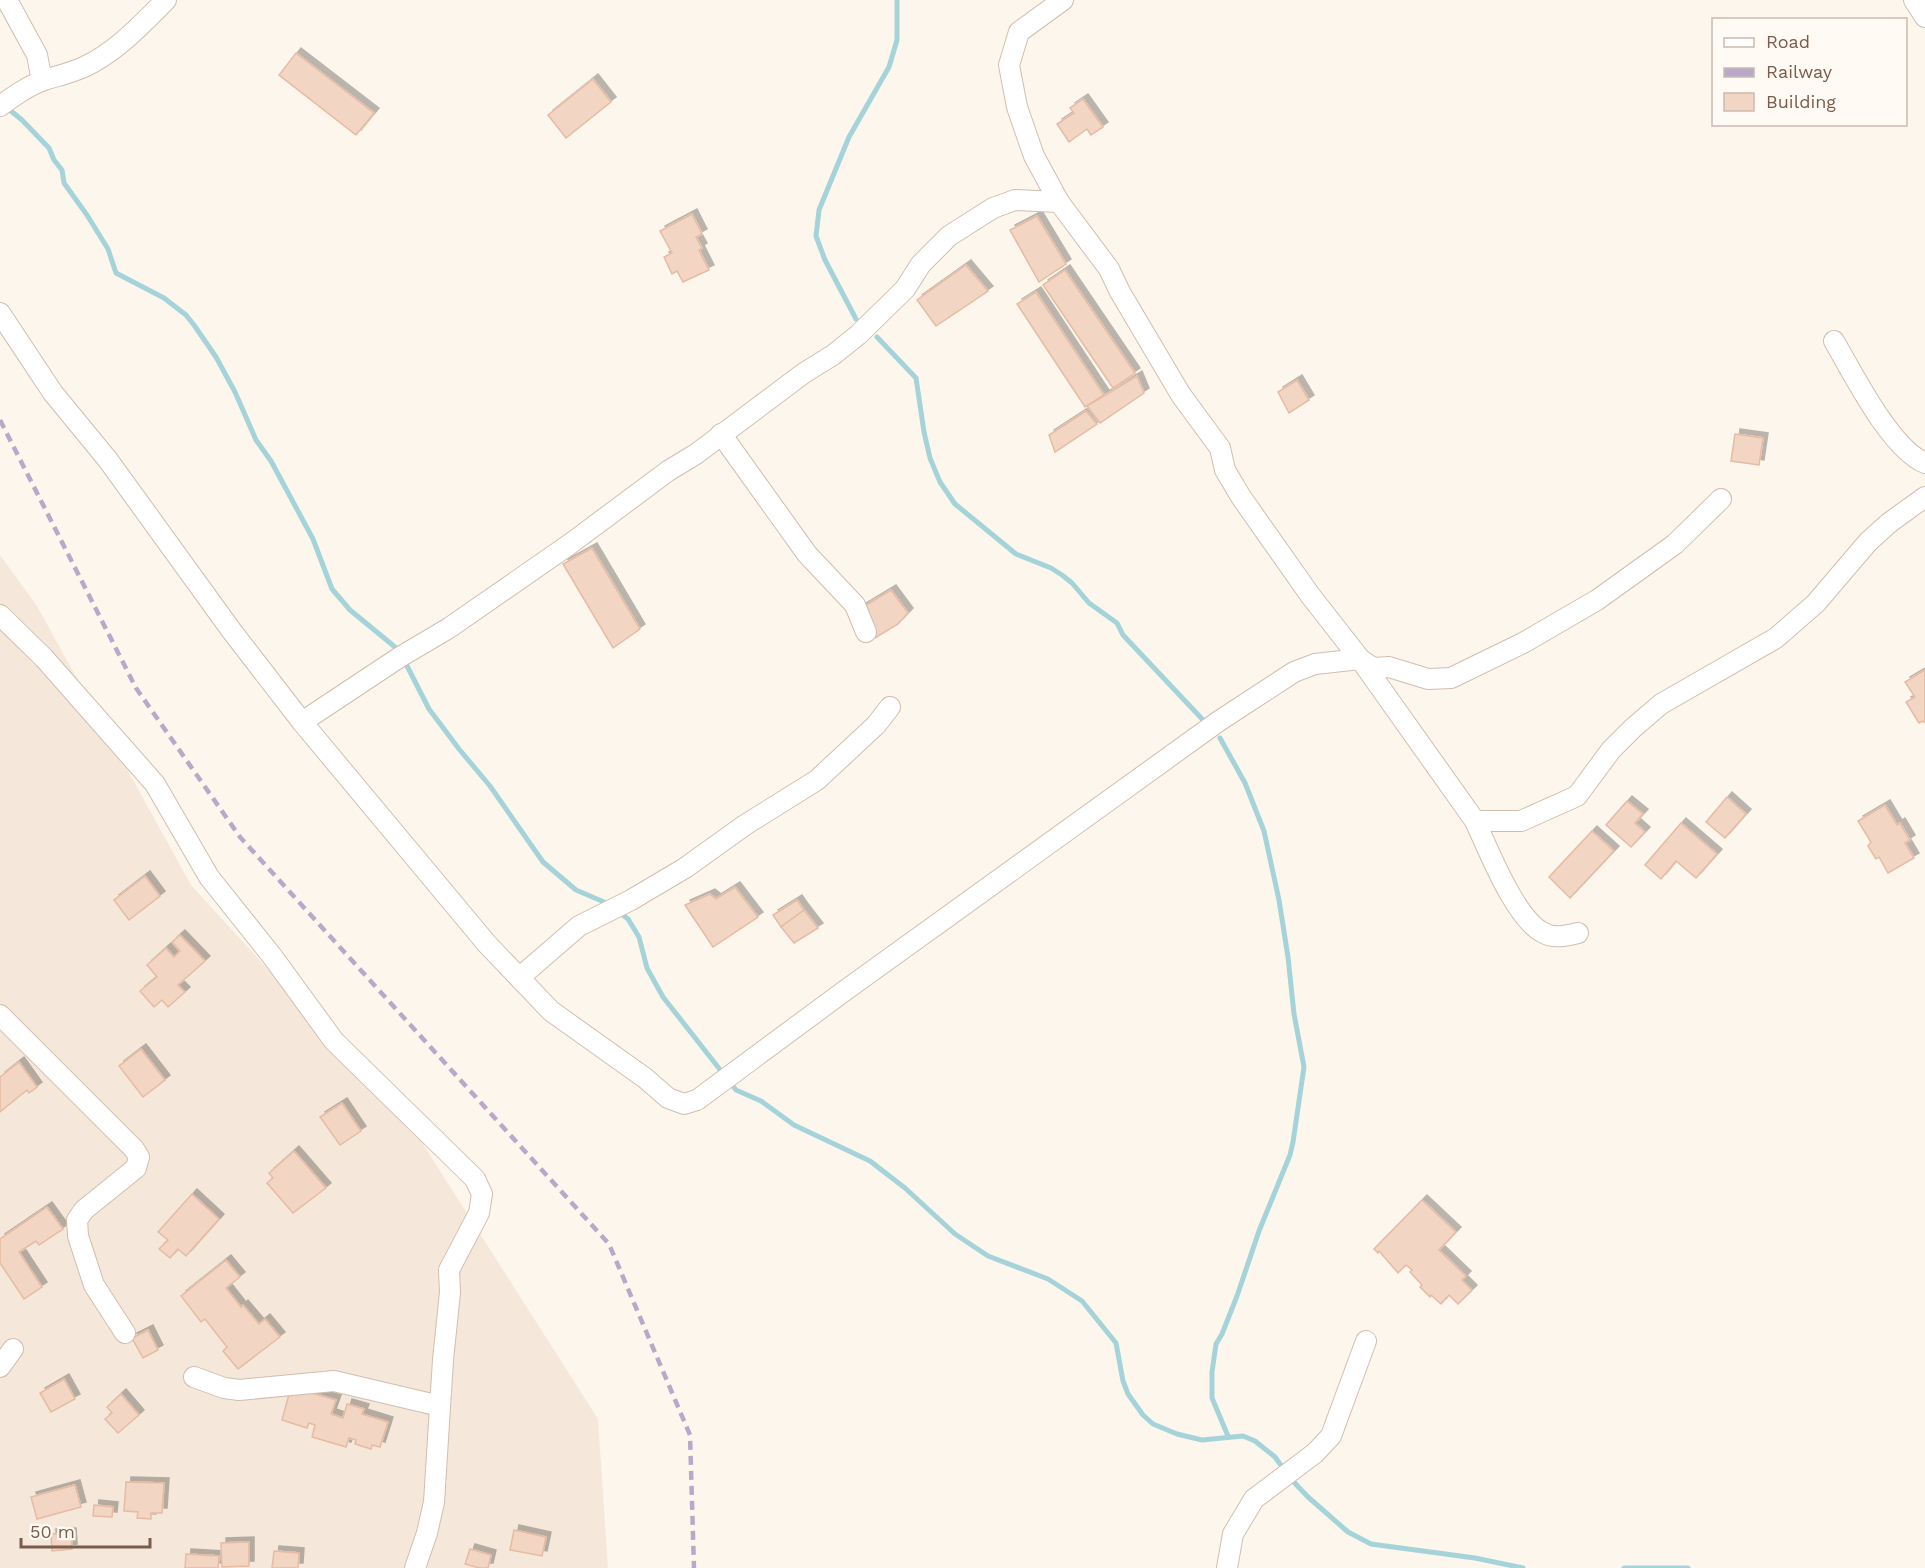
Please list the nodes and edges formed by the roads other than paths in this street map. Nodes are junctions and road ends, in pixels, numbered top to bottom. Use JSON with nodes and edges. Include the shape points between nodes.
{"nodes":[{"id":1,"x":7,"y":0,"type":"edge"},
{"id":2,"x":166,"y":0,"type":"edge"},
{"id":3,"x":1063,"y":0,"type":"edge"},
{"id":4,"x":1914,"y":0,"type":"edge"},
{"id":5,"x":1925,"y":17,"type":"edge"},
{"id":6,"x":42,"y":81,"type":"junction"},
{"id":7,"x":0,"y":106,"type":"edge"},
{"id":8,"x":1059,"y":202,"type":"junction"},
{"id":9,"x":0,"y":313,"type":"edge"},
{"id":10,"x":1834,"y":341,"type":"dead end"},
{"id":11,"x":721,"y":434,"type":"junction"},
{"id":12,"x":1925,"y":463,"type":"edge"},
{"id":13,"x":1925,"y":497,"type":"edge"},
{"id":14,"x":1721,"y":499,"type":"dead end"},
{"id":15,"x":0,"y":615,"type":"edge"},
{"id":16,"x":866,"y":632,"type":"dead end"},
{"id":17,"x":1360,"y":659,"type":"junction"},
{"id":18,"x":890,"y":707,"type":"dead end"},
{"id":19,"x":302,"y":722,"type":"junction"},
{"id":20,"x":1475,"y":821,"type":"junction"},
{"id":21,"x":1578,"y":933,"type":"dead end"},
{"id":22,"x":520,"y":977,"type":"junction"},
{"id":23,"x":0,"y":1015,"type":"edge"},
{"id":24,"x":125,"y":1333,"type":"dead end"},
{"id":25,"x":1366,"y":1341,"type":"dead end"},
{"id":26,"x":13,"y":1349,"type":"dead end"},
{"id":27,"x":0,"y":1367,"type":"edge"},
{"id":28,"x":194,"y":1377,"type":"dead end"},
{"id":29,"x":440,"y":1406,"type":"junction"},
{"id":30,"x":415,"y":1568,"type":"edge"},
{"id":31,"x":1227,"y":1568,"type":"edge"}],
"edges":[{"from":1,"to":6,"type":"street","via":[[37,55]]},
{"from":2,"to":6,"type":"street","via":[[106,54],[85,67]]},
{"from":3,"to":8,"type":"street","via":[[1019,32],[1009,65],[1017,107],[1034,156]]},
{"from":4,"to":5,"type":"street"},
{"from":6,"to":7,"type":"street"},
{"from":8,"to":11,"type":"street","via":[[1005,203],[949,236],[921,264],[905,289],[858,334]]},
{"from":8,"to":17,"type":"street","via":[[1109,269],[1181,395],[1220,448],[1225,470],[1241,497]]},
{"from":9,"to":19,"type":"street","via":[[53,393],[108,460]]},
{"from":10,"to":12,"type":"street","via":[[1884,424],[1900,445]]},
{"from":11,"to":16,"type":"street","via":[[807,554],[855,605]]},
{"from":11,"to":19,"type":"street","via":[[449,628]]},
{"from":13,"to":20,"type":"street","via":[[1868,542],[1816,603],[1776,638],[1654,710],[1611,750],[1577,796],[1521,821]]},
{"from":14,"to":17,"type":"street","via":[[1675,544],[1597,600],[1472,669],[1451,678],[1428,679],[1389,667],[1373,668]]},
{"from":15,"to":29,"type":"street","via":[[44,658],[155,784],[209,877],[334,1041],[475,1179],[482,1194],[479,1213],[449,1270]]},
{"from":17,"to":20,"type":"street"},
{"from":17,"to":22,"type":"street","via":[[1316,664],[1294,672],[1228,715],[697,1100],[684,1104],[668,1098],[551,1011]]},
{"from":18,"to":22,"type":"street","via":[[817,780],[685,868],[579,926]]},
{"from":19,"to":22,"type":"street","via":[[487,944]]},
{"from":20,"to":21,"type":"street","via":[[1515,902],[1533,925],[1542,933],[1559,937]]},
{"from":23,"to":24,"type":"street","via":[[139,1157],[136,1168],[77,1220],[78,1236],[94,1285]]},
{"from":25,"to":31,"type":"street","via":[[1331,1436],[1254,1500],[1233,1534]]},
{"from":26,"to":27,"type":"street"},
{"from":28,"to":29,"type":"street","via":[[239,1390],[334,1381]]},
{"from":29,"to":30,"type":"street","via":[[434,1502]]}]}
